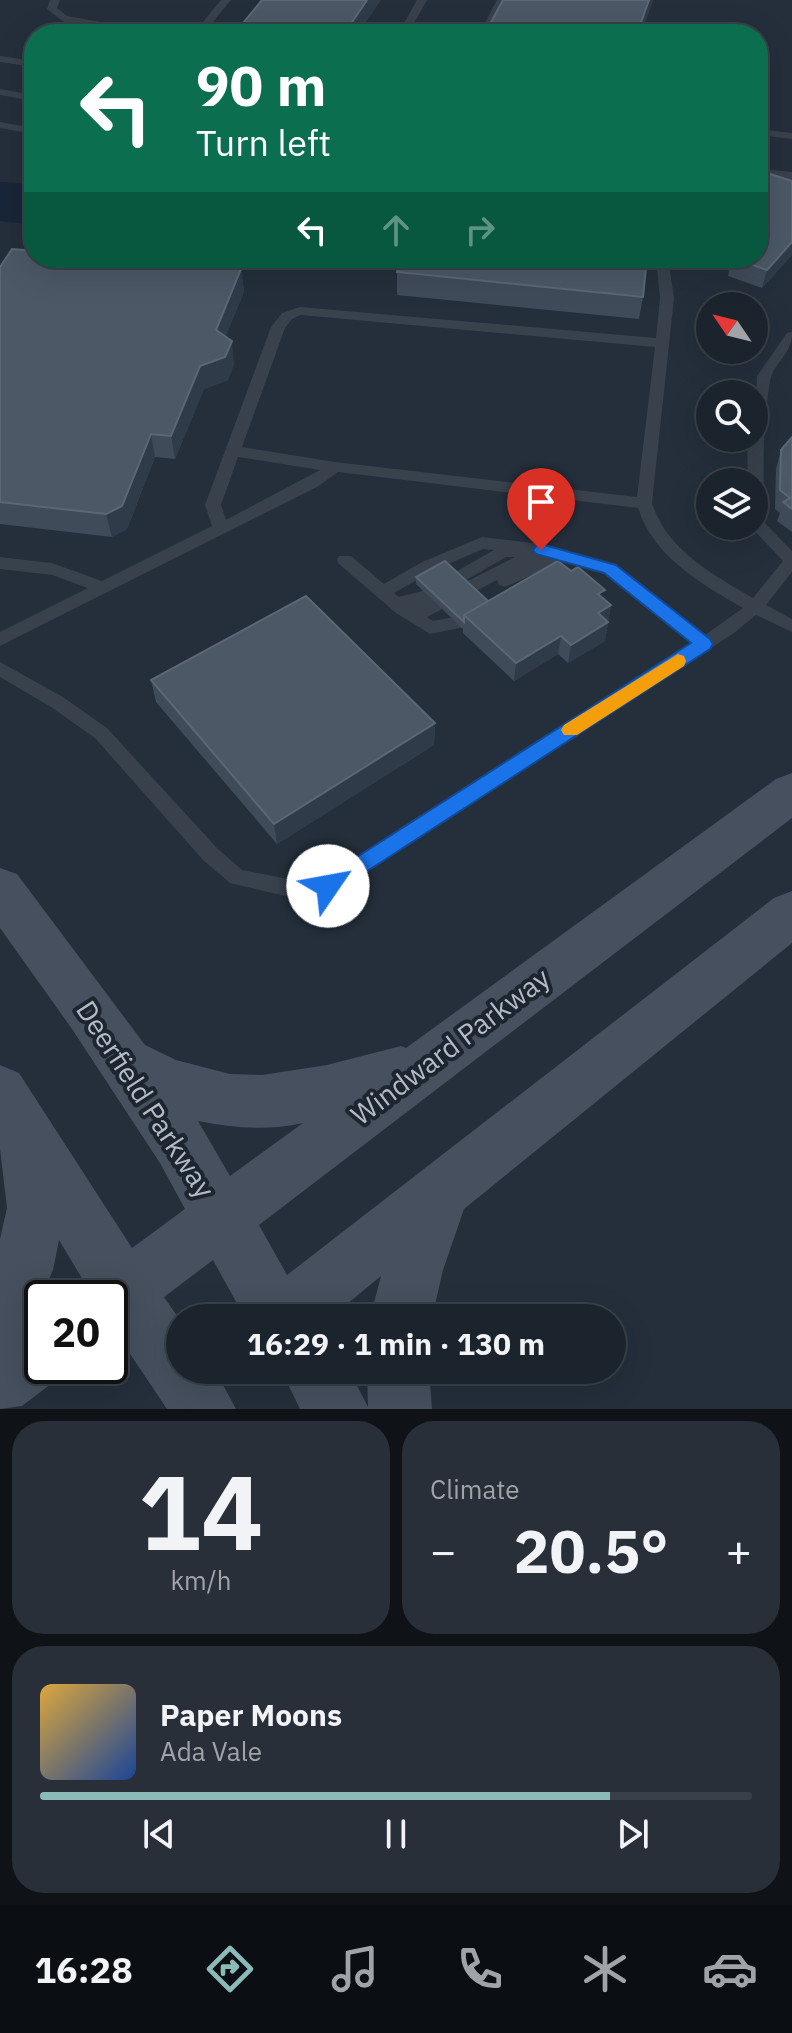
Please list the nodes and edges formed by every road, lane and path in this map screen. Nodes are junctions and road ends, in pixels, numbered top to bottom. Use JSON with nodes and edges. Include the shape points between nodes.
{"nodes":[{"id":1,"x":55,"y":0,"type":"edge"},
{"id":2,"x":226,"y":0,"type":"edge"},
{"id":3,"x":422,"y":0,"type":"edge"},
{"id":4,"x":502,"y":0,"type":"edge"},
{"id":5,"x":86,"y":24,"type":"edge"},
{"id":6,"x":206,"y":24,"type":"edge"},
{"id":7,"x":409,"y":24,"type":"edge"},
{"id":8,"x":489,"y":24,"type":"edge"},
{"id":9,"x":0,"y":59,"type":"edge"},
{"id":10,"x":24,"y":63,"type":"edge"},
{"id":11,"x":0,"y":92,"type":"edge"},
{"id":12,"x":24,"y":96,"type":"edge"},
{"id":13,"x":0,"y":125,"type":"edge"},
{"id":14,"x":24,"y":129,"type":"edge"},
{"id":15,"x":768,"y":133,"type":"edge"},
{"id":16,"x":792,"y":136,"type":"edge"},
{"id":17,"x":768,"y":146,"type":"edge"},
{"id":18,"x":792,"y":148,"type":"edge"},
{"id":19,"x":772,"y":174,"type":"edge"},
{"id":20,"x":792,"y":176,"type":"edge"},
{"id":21,"x":663,"y":268,"type":"edge"},
{"id":22,"x":792,"y":336,"type":"edge"},
{"id":23,"x":661,"y":343,"type":"junction"},
{"id":24,"x":233,"y":451,"type":"junction"},
{"id":25,"x":335,"y":467,"type":"junction"},
{"id":26,"x":644,"y":503,"type":"junction"},
{"id":27,"x":221,"y":528,"type":"junction"},
{"id":28,"x":541,"y":550,"type":"junction"},
{"id":29,"x":568,"y":557,"type":"junction"},
{"id":30,"x":345,"y":560,"type":"dead end"},
{"id":31,"x":792,"y":561,"type":"edge"},
{"id":32,"x":0,"y":563,"type":"edge"},
{"id":33,"x":101,"y":588,"type":"junction"},
{"id":34,"x":383,"y":592,"type":"junction"},
{"id":35,"x":400,"y":606,"type":"junction"},
{"id":36,"x":755,"y":607,"type":"junction"},
{"id":37,"x":790,"y":626,"type":"edge"},
{"id":38,"x":0,"y":640,"type":"edge"},
{"id":39,"x":704,"y":644,"type":"junction"},
{"id":40,"x":0,"y":669,"type":"edge"},
{"id":41,"x":792,"y":792,"type":"edge"},
{"id":42,"x":0,"y":889,"type":"edge"},
{"id":43,"x":792,"y":913,"type":"edge"},
{"id":44,"x":123,"y":1062,"type":"junction"},
{"id":45,"x":423,"y":1066,"type":"junction"},
{"id":46,"x":13,"y":1113,"type":"edge"},
{"id":47,"x":442,"y":1190,"type":"junction"},
{"id":48,"x":222,"y":1218,"type":"junction"},
{"id":49,"x":108,"y":1280,"type":"edge"},
{"id":50,"x":128,"y":1288,"type":"edge"},
{"id":51,"x":272,"y":1304,"type":"edge"},
{"id":52,"x":298,"y":1304,"type":"edge"},
{"id":53,"x":404,"y":1304,"type":"edge"},
{"id":54,"x":128,"y":1309,"type":"edge"},
{"id":55,"x":0,"y":1318,"type":"edge"},
{"id":56,"x":24,"y":1366,"type":"edge"},
{"id":57,"x":0,"y":1384,"type":"edge"},
{"id":58,"x":321,"y":1384,"type":"edge"},
{"id":59,"x":399,"y":1384,"type":"edge"},
{"id":60,"x":198,"y":1395,"type":"edge"},
{"id":61,"x":337,"y":1409,"type":"edge"},
{"id":62,"x":400,"y":1409,"type":"edge"}],
"edges":[{"from":1,"to":5,"type":"lane","via":[[52,9],[64,19]]},
{"from":2,"to":6,"type":"lane"},
{"from":3,"to":7,"type":"lane"},
{"from":4,"to":8,"type":"lane"},
{"from":9,"to":10,"type":"lane"},
{"from":11,"to":12,"type":"lane"},
{"from":13,"to":14,"type":"lane"},
{"from":15,"to":16,"type":"lane"},
{"from":17,"to":18,"type":"lane"},
{"from":19,"to":20,"type":"lane"},
{"from":21,"to":23,"type":"lane","via":[[667,298]]},
{"from":22,"to":31,"type":"lane","via":[[764,376],[755,443],[757,525]]},
{"from":23,"to":24,"type":"lane","via":[[300,311],[278,327]]},
{"from":23,"to":26,"type":"lane"},
{"from":24,"to":25,"type":"lane"},
{"from":24,"to":27,"type":"lane","via":[[213,505]]},
{"from":25,"to":26,"type":"lane"},
{"from":25,"to":27,"type":"lane"},
{"from":26,"to":36,"type":"lane","via":[[660,538]]},
{"from":27,"to":33,"type":"lane"},
{"from":28,"to":29,"type":"lane"},
{"from":28,"to":34,"type":"lane","via":[[482,543]]},
{"from":28,"to":35,"type":"lane","via":[[423,612]]},
{"from":29,"to":35,"type":"lane","via":[[458,623],[430,628]]},
{"from":29,"to":39,"type":"lane","via":[[610,569]]},
{"from":30,"to":34,"type":"lane"},
{"from":31,"to":36,"type":"lane"},
{"from":32,"to":33,"type":"lane","via":[[43,566]]},
{"from":33,"to":38,"type":"lane"},
{"from":34,"to":35,"type":"lane"},
{"from":36,"to":37,"type":"lane"},
{"from":36,"to":39,"type":"lane"},
{"from":39,"to":40,"type":"lane","via":[[328,886],[298,890],[237,877],[101,733]]},
{"from":41,"to":45,"type":"main road","name":"Windward Parkway"},
{"from":42,"to":44,"type":"main road","name":"Deerfield Parkway"},
{"from":43,"to":47,"type":"main road"},
{"from":44,"to":45,"type":"main road","via":[[200,1097],[246,1103],[305,1099]]},
{"from":44,"to":48,"type":"main road","name":"Deerfield Parkway","via":[[180,1143]]},
{"from":45,"to":48,"type":"main road","name":"Windward Parkway"},
{"from":46,"to":49,"type":"main road"},
{"from":46,"to":55,"type":"main road","via":[[36,1208],[23,1270]]},
{"from":47,"to":52,"type":"main road"},
{"from":47,"to":53,"type":"main road"},
{"from":48,"to":50,"type":"main road","name":"Windward Parkway"},
{"from":48,"to":51,"type":"main road","name":"Deerfield Parkway"},
{"from":54,"to":60,"type":"main road"},
{"from":56,"to":57,"type":"main road"},
{"from":58,"to":61,"type":"main road"},
{"from":59,"to":62,"type":"main road"}]}
